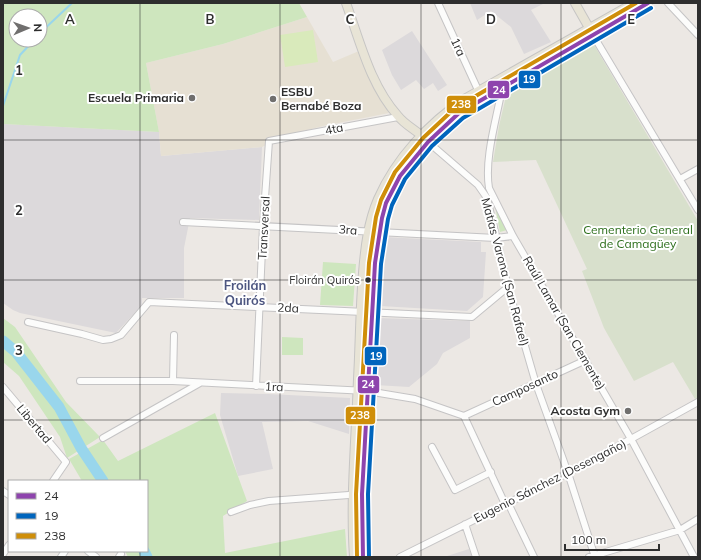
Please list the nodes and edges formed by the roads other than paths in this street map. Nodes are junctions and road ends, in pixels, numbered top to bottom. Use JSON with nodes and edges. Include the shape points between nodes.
{"nodes":[{"id":1,"x":346,"y":3,"type":"edge"},
{"id":2,"x":438,"y":3,"type":"edge"},
{"id":3,"x":576,"y":3,"type":"edge"},
{"id":4,"x":634,"y":3,"type":"edge"},
{"id":5,"x":648,"y":3,"type":"edge"},
{"id":6,"x":668,"y":3,"type":"edge"},
{"id":7,"x":592,"y":32,"type":"junction"},
{"id":8,"x":698,"y":34,"type":"edge"},
{"id":9,"x":502,"y":77,"type":"junction"},
{"id":10,"x":502,"y":88,"type":"junction"},
{"id":11,"x":478,"y":90,"type":"junction"},
{"id":12,"x":398,"y":117,"type":"junction"},
{"id":13,"x":421,"y":135,"type":"junction"},
{"id":14,"x":269,"y":141,"type":"joint"},
{"id":15,"x":428,"y":142,"type":"junction"},
{"id":16,"x":698,"y":169,"type":"edge"},
{"id":17,"x":680,"y":179,"type":"junction"},
{"id":18,"x":488,"y":182,"type":"junction"},
{"id":19,"x":478,"y":185,"type":"junction"},
{"id":20,"x":490,"y":197,"type":"junction"},
{"id":21,"x":698,"y":210,"type":"edge"},
{"id":22,"x":183,"y":222,"type":"dead end"},
{"id":23,"x":263,"y":226,"type":"junction"},
{"id":24,"x":368,"y":232,"type":"junction"},
{"id":25,"x":379,"y":233,"type":"junction"},
{"id":26,"x":513,"y":236,"type":"junction"},
{"id":27,"x":496,"y":238,"type":"junction"},
{"id":28,"x":508,"y":287,"type":"junction"},
{"id":29,"x":260,"y":307,"type":"junction"},
{"id":30,"x":361,"y":312,"type":"junction"},
{"id":31,"x":372,"y":312,"type":"junction"},
{"id":32,"x":28,"y":322,"type":"dead end"},
{"id":33,"x":174,"y":335,"type":"dead end"},
{"id":34,"x":586,"y":360,"type":"junction"},
{"id":35,"x":80,"y":381,"type":"dead end"},
{"id":36,"x":173,"y":381,"type":"junction"},
{"id":37,"x":200,"y":383,"type":"junction"},
{"id":38,"x":536,"y":384,"type":"junction"},
{"id":39,"x":256,"y":386,"type":"junction"},
{"id":40,"x":3,"y":387,"type":"edge"},
{"id":41,"x":358,"y":391,"type":"junction"},
{"id":42,"x":367,"y":391,"type":"junction"},
{"id":43,"x":696,"y":403,"type":"edge"},
{"id":44,"x":698,"y":410,"type":"edge"},
{"id":45,"x":464,"y":416,"type":"junction"},
{"id":46,"x":103,"y":438,"type":"dead end"},
{"id":47,"x":632,"y":439,"type":"junction"},
{"id":48,"x":432,"y":447,"type":"dead end"},
{"id":49,"x":491,"y":472,"type":"junction"},
{"id":50,"x":568,"y":473,"type":"junction"},
{"id":51,"x":54,"y":480,"type":"edge"},
{"id":52,"x":362,"y":494,"type":"junction"},
{"id":53,"x":353,"y":495,"type":"junction"},
{"id":54,"x":506,"y":503,"type":"junction"},
{"id":55,"x":231,"y":512,"type":"dead end"},
{"id":56,"x":698,"y":519,"type":"edge"},
{"id":57,"x":465,"y":524,"type":"junction"},
{"id":58,"x":680,"y":530,"type":"junction"},
{"id":59,"x":593,"y":556,"type":"edge"},
{"id":60,"x":354,"y":557,"type":"edge"},
{"id":61,"x":363,"y":557,"type":"edge"},
{"id":62,"x":400,"y":557,"type":"edge"},
{"id":63,"x":476,"y":557,"type":"edge"},
{"id":64,"x":534,"y":557,"type":"edge"},
{"id":65,"x":694,"y":557,"type":"edge"}],
"edges":[{"from":1,"to":12,"type":"main road","name":"Matías Varona (San Rafael)","via":[[372,75]]},
{"from":2,"to":11,"type":"street","name":"1ra"},
{"from":3,"to":7,"type":"main road"},
{"from":4,"to":7,"type":"main road"},
{"from":5,"to":7,"type":"main road"},
{"from":6,"to":8,"type":"street"},
{"from":7,"to":9,"type":"main road"},
{"from":7,"to":10,"type":"main road"},
{"from":7,"to":17,"type":"street"},
{"from":9,"to":10,"type":"street","name":"Raúl Lamar (San Clemente)"},
{"from":9,"to":11,"type":"main road"},
{"from":10,"to":15,"type":"main road","via":[[459,113]]},
{"from":10,"to":18,"type":"street","name":"Raúl Lamar (San Clemente)"},
{"from":11,"to":13,"type":"main road"},
{"from":12,"to":13,"type":"main road","name":"Matías Varona (San Rafael)"},
{"from":12,"to":14,"type":"street","name":"4ta"},
{"from":13,"to":15,"type":"main road","name":"Matías Varona (San Rafael)"},
{"from":13,"to":24,"type":"main road","via":[[391,173],[378,200]]},
{"from":14,"to":23,"type":"street","name":"Transversal"},
{"from":15,"to":19,"type":"street","name":"Matías Varona (San Rafael)"},
{"from":15,"to":25,"type":"main road","via":[[400,176],[386,203]]},
{"from":16,"to":17,"type":"street"},
{"from":17,"to":21,"type":"street"},
{"from":18,"to":19,"type":"street"},
{"from":18,"to":20,"type":"street","name":"Raúl Lamar (San Clemente)"},
{"from":19,"to":20,"type":"street","name":"Matías Varona (San Rafael)"},
{"from":20,"to":26,"type":"street","name":"Raúl Lamar (San Clemente)"},
{"from":20,"to":27,"type":"street","name":"Matías Varona (San Rafael)"},
{"from":22,"to":23,"type":"street","name":"3ra"},
{"from":23,"to":24,"type":"street","name":"3ra"},
{"from":23,"to":29,"type":"street","name":"Transversal"},
{"from":24,"to":25,"type":"street","name":"3ra"},
{"from":24,"to":30,"type":"main road"},
{"from":25,"to":27,"type":"street","name":"3ra"},
{"from":25,"to":31,"type":"main road"},
{"from":26,"to":27,"type":"street","name":"3ra"},
{"from":26,"to":34,"type":"street","name":"Raúl Lamar (San Clemente)"},
{"from":27,"to":28,"type":"street","name":"Matías Varona (San Rafael)"},
{"from":28,"to":31,"type":"street","name":"2da","via":[[472,317]]},
{"from":28,"to":38,"type":"street","name":"Matías Varona (San Rafael)"},
{"from":29,"to":30,"type":"street","name":"2da"},
{"from":29,"to":32,"type":"street","name":"2da","via":[[149,302],[121,335],[103,340]]},
{"from":29,"to":39,"type":"street","name":"Transversal"},
{"from":30,"to":31,"type":"street","name":"2da"},
{"from":30,"to":41,"type":"main road"},
{"from":31,"to":42,"type":"main road"},
{"from":33,"to":36,"type":"street"},
{"from":34,"to":38,"type":"street","name":"Camposanto"},
{"from":34,"to":47,"type":"street","name":"Raúl Lamar (San Clemente)"},
{"from":35,"to":36,"type":"street","name":"1ra"},
{"from":36,"to":37,"type":"street","name":"1ra"},
{"from":37,"to":39,"type":"street","name":"1ra"},
{"from":37,"to":46,"type":"street"},
{"from":38,"to":45,"type":"street","name":"Camposanto"},
{"from":38,"to":50,"type":"street","name":"Matías Varona (San Rafael)"},
{"from":39,"to":41,"type":"street","name":"1ra"},
{"from":40,"to":51,"type":"street","name":"Libertad","via":[[66,462]]},
{"from":41,"to":42,"type":"street","name":"1ra"},
{"from":41,"to":53,"type":"main road"},
{"from":42,"to":45,"type":"street","name":"1ra","via":[[415,399]]},
{"from":42,"to":52,"type":"main road"},
{"from":43,"to":44,"type":"street"},
{"from":43,"to":47,"type":"street","name":"Eugenio Sánchez (Desengaño)"},
{"from":45,"to":49,"type":"street"},
{"from":47,"to":50,"type":"street","name":"Eugenio Sánchez (Desengaño)"},
{"from":47,"to":58,"type":"street","name":"Raúl Lamar (San Clemente)"},
{"from":48,"to":49,"type":"street","via":[[456,490]]},
{"from":49,"to":54,"type":"street"},
{"from":50,"to":54,"type":"street","name":"Eugenio Sánchez (Desengaño)"},
{"from":50,"to":59,"type":"street","name":"Matías Varona (San Rafael)"},
{"from":52,"to":53,"type":"street"},
{"from":52,"to":61,"type":"main road"},
{"from":53,"to":55,"type":"street","via":[[269,502]]},
{"from":53,"to":60,"type":"main road"},
{"from":54,"to":57,"type":"street","name":"Eugenio Sánchez (Desengaño)"},
{"from":54,"to":64,"type":"street"},
{"from":56,"to":58,"type":"street"},
{"from":57,"to":62,"type":"street","name":"Eugenio Sánchez (Desengaño)"},
{"from":57,"to":63,"type":"street"},
{"from":58,"to":59,"type":"street"},
{"from":58,"to":65,"type":"street","name":"Raúl Lamar (San Clemente)"}]}
